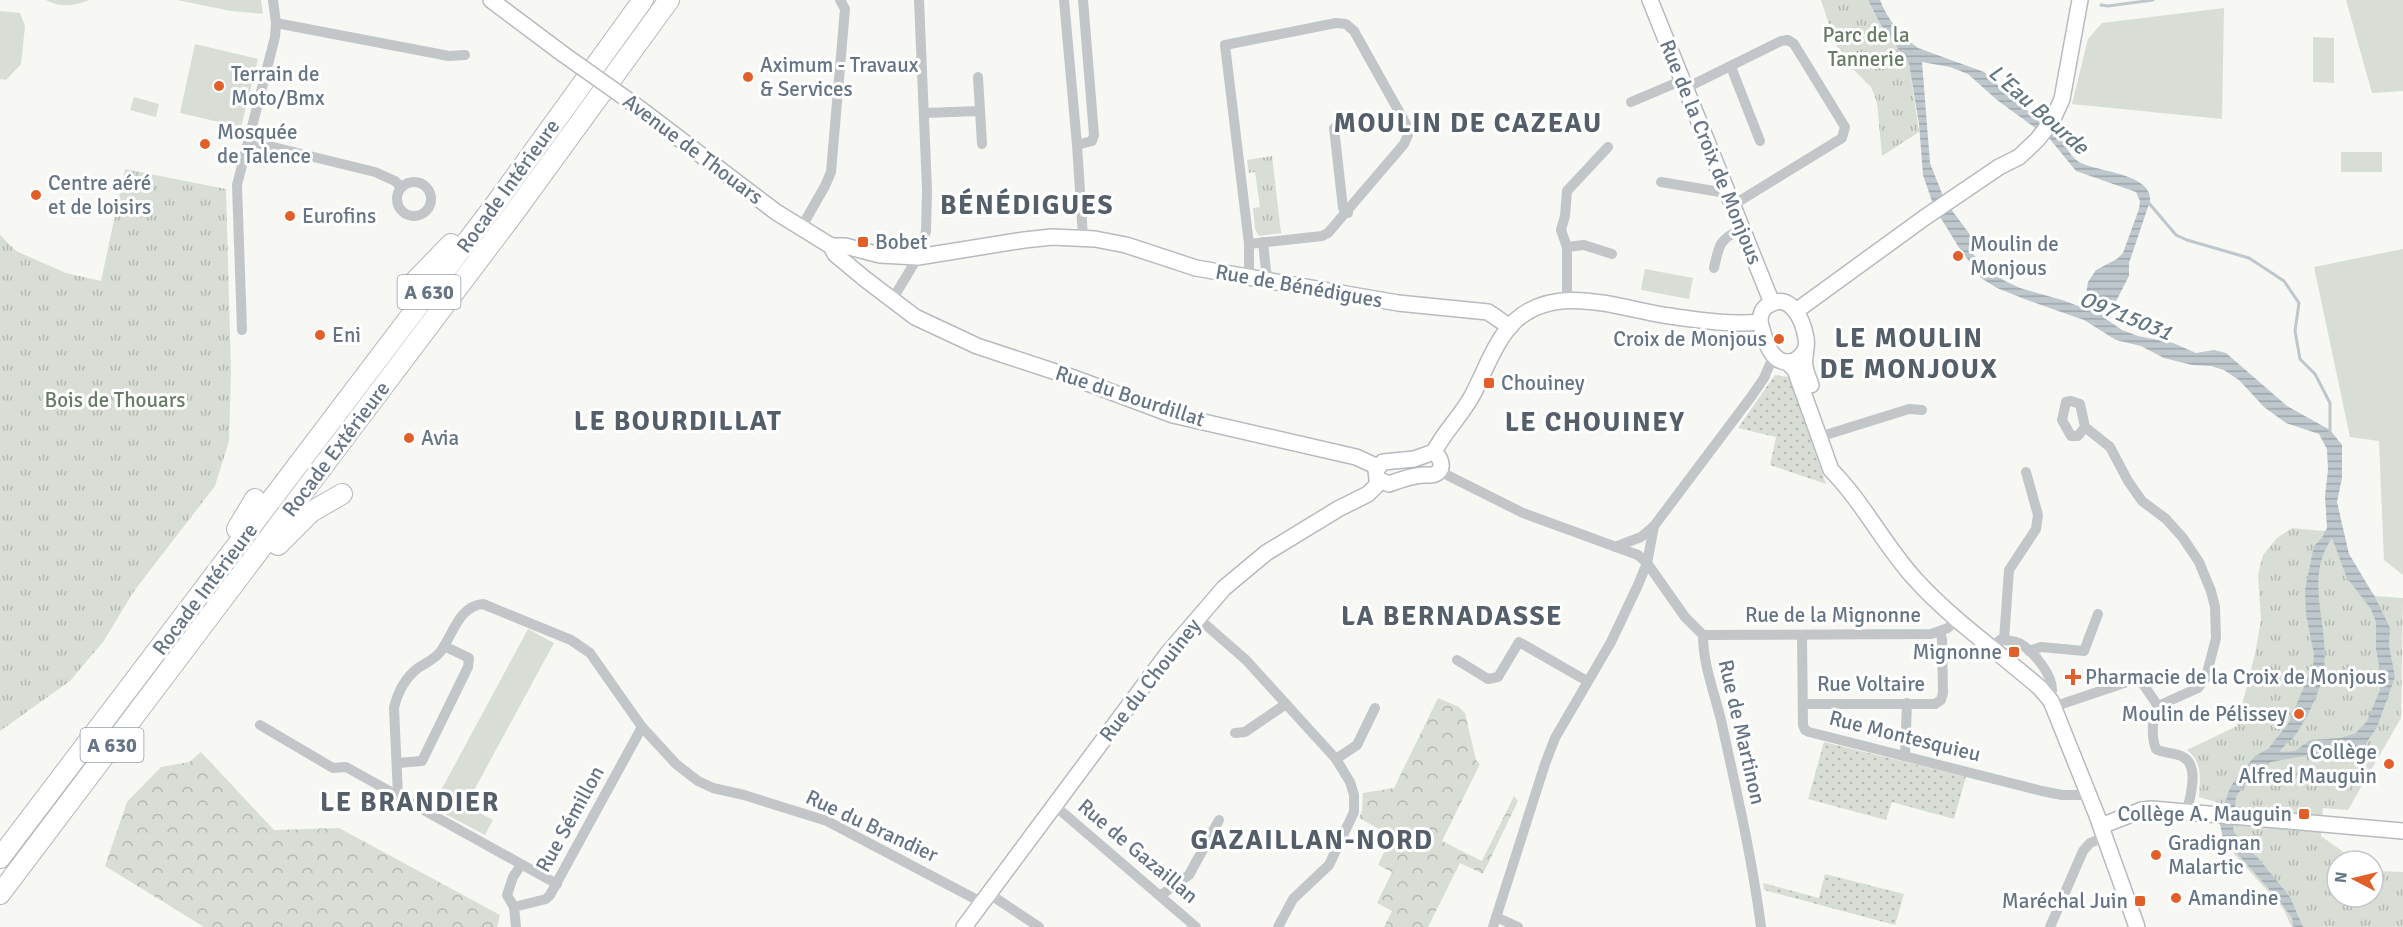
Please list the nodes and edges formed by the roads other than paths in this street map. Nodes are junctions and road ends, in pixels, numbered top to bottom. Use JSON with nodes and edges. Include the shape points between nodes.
{"nodes":[{"id":1,"x":273,"y":0,"type":"edge"},
{"id":2,"x":491,"y":0,"type":"edge"},
{"id":3,"x":643,"y":0,"type":"edge"},
{"id":4,"x":669,"y":0,"type":"edge"},
{"id":5,"x":840,"y":0,"type":"edge"},
{"id":6,"x":919,"y":0,"type":"edge"},
{"id":7,"x":1064,"y":0,"type":"edge"},
{"id":8,"x":1083,"y":0,"type":"edge"},
{"id":9,"x":1650,"y":0,"type":"edge"},
{"id":10,"x":2080,"y":0,"type":"edge"},
{"id":11,"x":276,"y":23,"type":"junction"},
{"id":12,"x":465,"y":54,"type":"dead end"},
{"id":13,"x":1731,"y":67,"type":"junction"},
{"id":14,"x":978,"y":77,"type":"dead end"},
{"id":15,"x":1685,"y":84,"type":"junction"},
{"id":16,"x":1631,"y":102,"type":"dead end"},
{"id":17,"x":980,"y":111,"type":"junction"},
{"id":18,"x":924,"y":113,"type":"junction"},
{"id":19,"x":1334,"y":128,"type":"dead end"},
{"id":20,"x":248,"y":141,"type":"junction"},
{"id":21,"x":1760,"y":141,"type":"dead end"},
{"id":22,"x":540,"y":143,"type":"junction"},
{"id":23,"x":982,"y":144,"type":"dead end"},
{"id":24,"x":1077,"y":145,"type":"junction"},
{"id":25,"x":1608,"y":147,"type":"dead end"},
{"id":26,"x":1661,"y":182,"type":"dead end"},
{"id":27,"x":401,"y":187,"type":"dead end"},
{"id":28,"x":1726,"y":189,"type":"junction"},
{"id":29,"x":530,"y":191,"type":"junction"},
{"id":30,"x":1732,"y":205,"type":"junction"},
{"id":31,"x":1348,"y":213,"type":"junction"},
{"id":32,"x":801,"y":228,"type":"junction"},
{"id":33,"x":1742,"y":229,"type":"junction"},
{"id":34,"x":1083,"y":237,"type":"junction"},
{"id":35,"x":1263,"y":242,"type":"junction"},
{"id":36,"x":1249,"y":244,"type":"junction"},
{"id":37,"x":831,"y":246,"type":"junction"},
{"id":38,"x":1567,"y":247,"type":"junction"},
{"id":39,"x":1612,"y":254,"type":"dead end"},
{"id":40,"x":918,"y":257,"type":"junction"},
{"id":41,"x":490,"y":267,"type":"dead end"},
{"id":42,"x":1713,"y":268,"type":"dead end"},
{"id":43,"x":1249,"y":278,"type":"junction"},
{"id":44,"x":416,"y":280,"type":"dead end"},
{"id":45,"x":1270,"y":281,"type":"junction"},
{"id":46,"x":892,"y":300,"type":"junction"},
{"id":47,"x":1567,"y":301,"type":"junction"},
{"id":48,"x":1772,"y":303,"type":"junction"},
{"id":49,"x":1796,"y":311,"type":"junction"},
{"id":50,"x":1760,"y":322,"type":"junction"},
{"id":51,"x":1510,"y":327,"type":"junction"},
{"id":52,"x":242,"y":330,"type":"dead end"},
{"id":53,"x":1805,"y":351,"type":"junction"},
{"id":54,"x":1780,"y":360,"type":"junction"},
{"id":55,"x":1922,"y":410,"type":"dead end"},
{"id":56,"x":2085,"y":427,"type":"dead end"},
{"id":57,"x":1824,"y":436,"type":"junction"},
{"id":58,"x":1434,"y":452,"type":"junction"},
{"id":59,"x":1439,"y":471,"type":"junction"},
{"id":60,"x":2025,"y":472,"type":"dead end"},
{"id":61,"x":1379,"y":474,"type":"junction"},
{"id":62,"x":342,"y":494,"type":"dead end"},
{"id":63,"x":255,"y":499,"type":"dead end"},
{"id":64,"x":1654,"y":526,"type":"junction"},
{"id":65,"x":1615,"y":547,"type":"junction"},
{"id":66,"x":1647,"y":563,"type":"junction"},
{"id":67,"x":211,"y":582,"type":"junction"},
{"id":68,"x":225,"y":597,"type":"junction"},
{"id":69,"x":2098,"y":614,"type":"dead end"},
{"id":70,"x":1198,"y":618,"type":"junction"},
{"id":71,"x":1958,"y":618,"type":"junction"},
{"id":72,"x":1940,"y":632,"type":"junction"},
{"id":73,"x":1703,"y":635,"type":"junction"},
{"id":74,"x":1802,"y":635,"type":"junction"},
{"id":75,"x":1999,"y":644,"type":"junction"},
{"id":76,"x":444,"y":646,"type":"junction"},
{"id":77,"x":2029,"y":651,"type":"junction"},
{"id":78,"x":1456,"y":660,"type":"dead end"},
{"id":79,"x":1587,"y":681,"type":"junction"},
{"id":80,"x":2050,"y":701,"type":"junction"},
{"id":81,"x":1286,"y":704,"type":"junction"},
{"id":82,"x":1803,"y":704,"type":"junction"},
{"id":83,"x":1906,"y":704,"type":"junction"},
{"id":84,"x":2158,"y":706,"type":"junction"},
{"id":85,"x":1375,"y":708,"type":"dead end"},
{"id":86,"x":260,"y":725,"type":"dead end"},
{"id":87,"x":642,"y":728,"type":"junction"},
{"id":88,"x":1235,"y":733,"type":"dead end"},
{"id":89,"x":1905,"y":756,"type":"junction"},
{"id":90,"x":1336,"y":759,"type":"junction"},
{"id":91,"x":397,"y":764,"type":"junction"},
{"id":92,"x":398,"y":795,"type":"junction"},
{"id":93,"x":2089,"y":795,"type":"junction"},
{"id":94,"x":1054,"y":805,"type":"junction"},
{"id":95,"x":2187,"y":811,"type":"junction"},
{"id":96,"x":1219,"y":820,"type":"dead end"},
{"id":97,"x":2403,"y":831,"type":"edge"},
{"id":98,"x":2102,"y":832,"type":"junction"},
{"id":99,"x":0,"y":858,"type":"edge"},
{"id":100,"x":521,"y":865,"type":"junction"},
{"id":101,"x":557,"y":884,"type":"junction"},
{"id":102,"x":0,"y":894,"type":"edge"},
{"id":103,"x":1161,"y":895,"type":"junction"},
{"id":104,"x":985,"y":898,"type":"junction"},
{"id":105,"x":514,"y":907,"type":"junction"},
{"id":106,"x":1495,"y":922,"type":"edge"},
{"id":107,"x":516,"y":927,"type":"edge"},
{"id":108,"x":964,"y":927,"type":"edge"},
{"id":109,"x":1039,"y":927,"type":"edge"},
{"id":110,"x":1196,"y":927,"type":"edge"},
{"id":111,"x":1278,"y":927,"type":"edge"},
{"id":112,"x":1518,"y":927,"type":"edge"},
{"id":113,"x":1761,"y":927,"type":"edge"},
{"id":114,"x":2050,"y":927,"type":"edge"},
{"id":115,"x":2137,"y":927,"type":"edge"}],
"edges":[{"from":1,"to":11,"type":"street"},
{"from":2,"to":32,"type":"street","name":"Avenue de Thouars","bridge":true},
{"from":3,"to":22,"type":"highway","name":"Rocade Intérieure","number":"A 630"},
{"from":4,"to":29,"type":"highway","name":"Rocade Extérieure","number":"A 630"},
{"from":5,"to":32,"type":"street","via":[[845,9],[831,172]]},
{"from":6,"to":18,"type":"street"},
{"from":7,"to":24,"type":"street"},
{"from":8,"to":24,"type":"street","via":[[1094,135],[1092,141]]},
{"from":9,"to":15,"type":"street","name":"Rue de la Croix de Monjous"},
{"from":10,"to":49,"type":"street","via":[[2062,99],[2019,157],[1924,218]]},
{"from":11,"to":12,"type":"street","via":[[449,56]]},
{"from":11,"to":20,"type":"street"},
{"from":13,"to":15,"type":"street"},
{"from":13,"to":21,"type":"street"},
{"from":13,"to":30,"type":"street","via":[[1781,41],[1792,42],[1845,131],[1838,140]]},
{"from":14,"to":17,"type":"street"},
{"from":15,"to":16,"type":"street"},
{"from":15,"to":28,"type":"street","name":"Rue de la Croix de Monjous"},
{"from":17,"to":18,"type":"street"},
{"from":17,"to":23,"type":"street"},
{"from":18,"to":40,"type":"street","via":[[927,213]]},
{"from":19,"to":31,"type":"street","via":[[1343,208]]},
{"from":20,"to":27,"type":"street","via":[[375,172]]},
{"from":20,"to":52,"type":"street","via":[[236,202]]},
{"from":22,"to":44,"type":"highway"},
{"from":22,"to":67,"type":"highway","name":"Rocade Intérieure","number":"A 630"},
{"from":24,"to":34,"type":"street"},
{"from":25,"to":38,"type":"street","via":[[1567,190],[1561,230]]},
{"from":26,"to":28,"type":"street","via":[[1720,192]]},
{"from":28,"to":30,"type":"street","name":"Rue de la Croix de Monjous"},
{"from":29,"to":41,"type":"highway","via":[[524,217]]},
{"from":29,"to":68,"type":"highway","name":"Rocade Extérieure","number":"A 630"},
{"from":30,"to":33,"type":"street","name":"Rue de la Croix de Monjous"},
{"from":31,"to":35,"type":"street","via":[[1322,236]]},
{"from":31,"to":36,"type":"street","via":[[1408,135],[1406,124],[1354,31],[1346,24],[1336,23],[1225,45]]},
{"from":32,"to":37,"type":"street","name":"Avenue de Thouars"},
{"from":33,"to":42,"type":"street","via":[[1726,236]]},
{"from":33,"to":48,"type":"street","name":"Rue de la Croix de Monjous"},
{"from":34,"to":40,"type":"street","name":"Rue de Bénédigues","via":[[1024,240]]},
{"from":34,"to":43,"type":"street","name":"Rue de Bénédigues","via":[[1126,245],[1190,267]]},
{"from":35,"to":36,"type":"street"},
{"from":35,"to":45,"type":"street"},
{"from":36,"to":43,"type":"street"},
{"from":37,"to":40,"type":"street","name":"Rue de Bénédigues"},
{"from":37,"to":46,"type":"street","name":"Avenue de Thouars","via":[[835,254]]},
{"from":38,"to":39,"type":"street","via":[[1584,245]]},
{"from":38,"to":47,"type":"street"},
{"from":40,"to":46,"type":"street"},
{"from":43,"to":45,"type":"street","name":"Rue de Bénédigues"},
{"from":45,"to":51,"type":"street","name":"Rue de Bénédigues","via":[[1398,303],[1488,312]]},
{"from":46,"to":61,"type":"street","name":"Rue du Bourdillat","via":[[953,336],[1173,416],[1356,457]]},
{"from":47,"to":50,"type":"street","via":[[1708,321]]},
{"from":47,"to":51,"type":"street","via":[[1534,308]]},
{"from":48,"to":49,"type":"street","via":[[1789,303]]},
{"from":48,"to":50,"type":"street","via":[[1763,310]]},
{"from":49,"to":53,"type":"street","via":[[1806,339]]},
{"from":50,"to":54,"type":"street"},
{"from":51,"to":58,"type":"street","via":[[1466,406]]},
{"from":53,"to":54,"type":"street","via":[[1797,360]]},
{"from":53,"to":57,"type":"street","via":[[1805,367]]},
{"from":54,"to":57,"type":"street","via":[[1795,370]]},
{"from":54,"to":64,"type":"street"},
{"from":55,"to":57,"type":"street","via":[[1909,409]]},
{"from":56,"to":84,"type":"street","via":[[2109,447],[2142,501],[2183,538],[2211,591],[2216,638],[2202,684]]},
{"from":57,"to":71,"type":"street","via":[[1840,467],[1842,482],[1875,529],[1910,573]]},
{"from":58,"to":59,"type":"street","via":[[1440,458]]},
{"from":58,"to":61,"type":"street","via":[[1414,459],[1383,462]]},
{"from":59,"to":61,"type":"street","via":[[1436,475],[1389,484]]},
{"from":59,"to":65,"type":"street","via":[[1523,513]]},
{"from":60,"to":75,"type":"street","via":[[2038,515],[2036,530],[2009,570]]},
{"from":61,"to":70,"type":"street","name":"Rue du Chouiney","via":[[1373,491],[1266,553],[1224,588]]},
{"from":62,"to":68,"type":"highway","via":[[311,512],[249,582]]},
{"from":63,"to":67,"type":"highway","via":[[233,534]]},
{"from":64,"to":65,"type":"street","via":[[1641,537]]},
{"from":64,"to":66,"type":"street"},
{"from":65,"to":66,"type":"street","via":[[1638,555]]},
{"from":66,"to":73,"type":"street","name":"Rue de Martinon","via":[[1684,617]]},
{"from":66,"to":79,"type":"street","via":[[1611,642]]},
{"from":67,"to":99,"type":"highway","name":"Rocade Intérieure","number":"A 630"},
{"from":68,"to":102,"type":"highway","name":"Rocade Extérieure","number":"A 630"},
{"from":69,"to":77,"type":"street","via":[[2084,651],[2042,647]]},
{"from":70,"to":81,"type":"street","via":[[1246,660]]},
{"from":70,"to":94,"type":"street","name":"Rue du Chouiney"},
{"from":71,"to":72,"type":"street","name":"Rue de la Mignonne"},
{"from":71,"to":75,"type":"street"},
{"from":72,"to":74,"type":"street","name":"Rue de la Mignonne"},
{"from":72,"to":83,"type":"street","name":"Rue Voltaire","via":[[1941,700],[1935,704]]},
{"from":73,"to":74,"type":"street","name":"Rue de la Mignonne"},
{"from":73,"to":113,"type":"street","name":"Rue de Martinon","via":[[1704,655],[1751,858]]},
{"from":74,"to":82,"type":"street","name":"Rue Montesquieu"},
{"from":75,"to":77,"type":"street","via":[[2020,644]]},
{"from":75,"to":80,"type":"street"},
{"from":76,"to":87,"type":"street","name":"Rue du Brandier","via":[[464,612],[476,604],[572,640],[590,652]]},
{"from":76,"to":91,"type":"street","via":[[435,658],[409,676],[397,696]]},
{"from":76,"to":91,"type":"street","via":[[469,658],[468,667],[422,761]]},
{"from":77,"to":80,"type":"street","via":[[2049,677]]},
{"from":78,"to":79,"type":"street","via":[[1488,679],[1498,677],[1519,642]]},
{"from":79,"to":106,"type":"street","via":[[1545,764]]},
{"from":80,"to":84,"type":"street","via":[[2132,679],[2143,684]]},
{"from":80,"to":93,"type":"street"},
{"from":81,"to":88,"type":"street","via":[[1245,732]]},
{"from":81,"to":90,"type":"street"},
{"from":82,"to":83,"type":"street","name":"Rue Voltaire"},
{"from":82,"to":89,"type":"street","name":"Rue Montesquieu","via":[[1804,730]]},
{"from":83,"to":89,"type":"street"},
{"from":84,"to":95,"type":"street","via":[[2155,746],[2185,757],[2192,770]]},
{"from":85,"to":90,"type":"street","via":[[1356,745]]},
{"from":86,"to":92,"type":"street","via":[[333,768],[346,767]]},
{"from":87,"to":101,"type":"street","name":"Rue Sémillon"},
{"from":87,"to":104,"type":"street","name":"Rue du Brandier","via":[[698,782],[826,821]]},
{"from":89,"to":93,"type":"street","name":"Rue Montesquieu","via":[[2062,795]]},
{"from":90,"to":111,"type":"street","via":[[1350,782],[1354,812],[1329,865],[1293,899]]},
{"from":91,"to":92,"type":"street"},
{"from":92,"to":100,"type":"street"},
{"from":93,"to":98,"type":"street"},
{"from":94,"to":103,"type":"street","name":"Rue de Gazaillan"},
{"from":94,"to":104,"type":"street","name":"Rue du Chouiney"},
{"from":95,"to":97,"type":"street"},
{"from":95,"to":98,"type":"street","via":[[2167,811]]},
{"from":96,"to":103,"type":"street","via":[[1189,875]]},
{"from":98,"to":114,"type":"street","via":[[2083,851]]},
{"from":98,"to":115,"type":"street"},
{"from":100,"to":101,"type":"street"},
{"from":100,"to":105,"type":"street","via":[[507,889]]},
{"from":101,"to":105,"type":"street","name":"Rue Sémillon","via":[[546,898]]},
{"from":103,"to":110,"type":"street","name":"Rue de Gazaillan"},
{"from":104,"to":108,"type":"street","name":"Rue du Chouiney"},
{"from":104,"to":109,"type":"street","name":"Rue du Brandier"},
{"from":105,"to":107,"type":"street"},
{"from":106,"to":112,"type":"street"}]}
